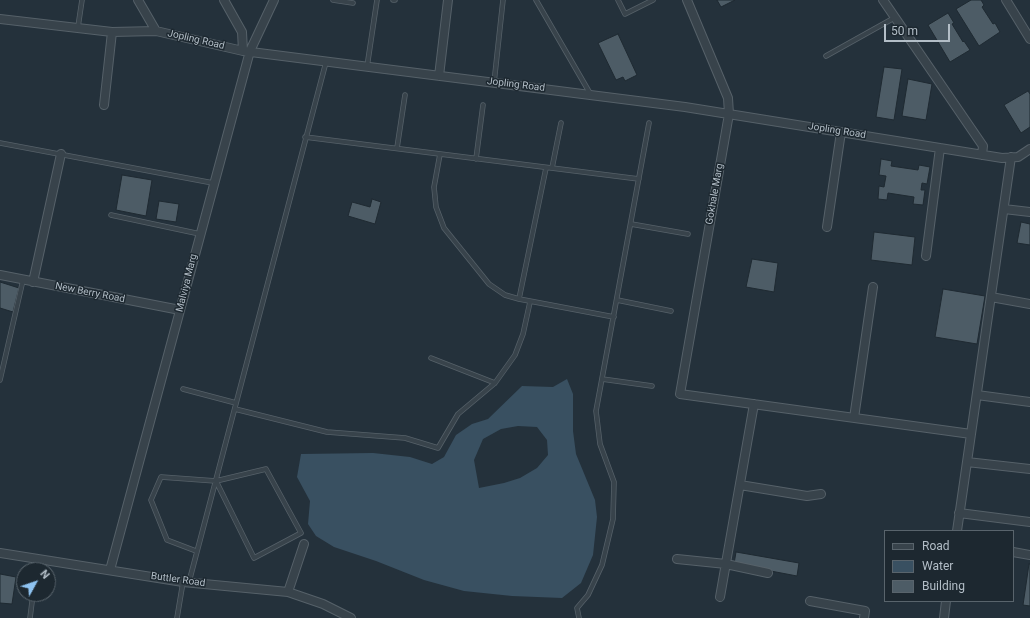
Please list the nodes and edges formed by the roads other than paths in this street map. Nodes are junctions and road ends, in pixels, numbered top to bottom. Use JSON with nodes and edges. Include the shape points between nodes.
{"nodes":[{"id":1,"x":82,"y":0,"type":"edge"},
{"id":2,"x":138,"y":0,"type":"edge"},
{"id":3,"x":224,"y":0,"type":"edge"},
{"id":4,"x":274,"y":0,"type":"edge"},
{"id":5,"x":333,"y":0,"type":"edge"},
{"id":6,"x":377,"y":0,"type":"edge"},
{"id":7,"x":448,"y":0,"type":"edge"},
{"id":8,"x":503,"y":0,"type":"edge"},
{"id":9,"x":536,"y":0,"type":"edge"},
{"id":10,"x":618,"y":0,"type":"edge"},
{"id":11,"x":653,"y":0,"type":"edge"},
{"id":12,"x":687,"y":0,"type":"edge"},
{"id":13,"x":883,"y":0,"type":"edge"},
{"id":14,"x":1006,"y":0,"type":"edge"},
{"id":15,"x":353,"y":3,"type":"dead end"},
{"id":16,"x":894,"y":18,"type":"junction"},
{"id":17,"x":0,"y":19,"type":"edge"},
{"id":18,"x":78,"y":27,"type":"junction"},
{"id":19,"x":156,"y":31,"type":"junction"},
{"id":20,"x":112,"y":32,"type":"junction"},
{"id":21,"x":1030,"y":39,"type":"edge"},
{"id":22,"x":246,"y":51,"type":"junction"},
{"id":23,"x":826,"y":56,"type":"dead end"},
{"id":24,"x":326,"y":61,"type":"junction"},
{"id":25,"x":367,"y":66,"type":"junction"},
{"id":26,"x":439,"y":76,"type":"junction"},
{"id":27,"x":494,"y":83,"type":"junction"},
{"id":28,"x":591,"y":95,"type":"junction"},
{"id":29,"x":405,"y":96,"type":"dead end"},
{"id":30,"x":104,"y":105,"type":"dead end"},
{"id":31,"x":483,"y":105,"type":"dead end"},
{"id":32,"x":729,"y":114,"type":"junction"},
{"id":33,"x":561,"y":123,"type":"dead end"},
{"id":34,"x":649,"y":123,"type":"dead end"},
{"id":35,"x":841,"y":132,"type":"junction"},
{"id":36,"x":305,"y":137,"type":"junction"},
{"id":37,"x":0,"y":142,"type":"edge"},
{"id":38,"x":397,"y":148,"type":"junction"},
{"id":39,"x":940,"y":148,"type":"junction"},
{"id":40,"x":1030,"y":149,"type":"edge"},
{"id":41,"x":61,"y":154,"type":"junction"},
{"id":42,"x":440,"y":154,"type":"junction"},
{"id":43,"x":982,"y":155,"type":"junction"},
{"id":44,"x":1012,"y":158,"type":"junction"},
{"id":45,"x":476,"y":159,"type":"junction"},
{"id":46,"x":546,"y":168,"type":"junction"},
{"id":47,"x":552,"y":168,"type":"junction"},
{"id":48,"x":639,"y":179,"type":"junction"},
{"id":49,"x":214,"y":183,"type":"junction"},
{"id":50,"x":1004,"y":209,"type":"junction"},
{"id":51,"x":1030,"y":212,"type":"edge"},
{"id":52,"x":111,"y":215,"type":"dead end"},
{"id":53,"x":631,"y":224,"type":"junction"},
{"id":54,"x":827,"y":227,"type":"dead end"},
{"id":55,"x":200,"y":234,"type":"junction"},
{"id":56,"x":688,"y":234,"type":"dead end"},
{"id":57,"x":926,"y":256,"type":"dead end"},
{"id":58,"x":0,"y":275,"type":"edge"},
{"id":59,"x":23,"y":280,"type":"junction"},
{"id":60,"x":34,"y":282,"type":"junction"},
{"id":61,"x":873,"y":287,"type":"dead end"},
{"id":62,"x":991,"y":297,"type":"junction"},
{"id":63,"x":519,"y":299,"type":"junction"},
{"id":64,"x":616,"y":300,"type":"junction"},
{"id":65,"x":530,"y":302,"type":"junction"},
{"id":66,"x":1030,"y":304,"type":"edge"},
{"id":67,"x":180,"y":310,"type":"junction"},
{"id":68,"x":671,"y":311,"type":"dead end"},
{"id":69,"x":614,"y":317,"type":"junction"},
{"id":70,"x":431,"y":358,"type":"dead end"},
{"id":71,"x":602,"y":379,"type":"junction"},
{"id":72,"x":0,"y":380,"type":"edge"},
{"id":73,"x":495,"y":383,"type":"junction"},
{"id":74,"x":652,"y":386,"type":"dead end"},
{"id":75,"x":183,"y":389,"type":"dead end"},
{"id":76,"x":977,"y":394,"type":"junction"},
{"id":77,"x":1030,"y":402,"type":"edge"},
{"id":78,"x":236,"y":403,"type":"junction"},
{"id":79,"x":754,"y":404,"type":"junction"},
{"id":80,"x":235,"y":409,"type":"junction"},
{"id":81,"x":854,"y":418,"type":"junction"},
{"id":82,"x":971,"y":434,"type":"junction"},
{"id":83,"x":967,"y":462,"type":"junction"},
{"id":84,"x":1030,"y":469,"type":"edge"},
{"id":85,"x":216,"y":481,"type":"junction"},
{"id":86,"x":740,"y":485,"type":"junction"},
{"id":87,"x":821,"y":494,"type":"dead end"},
{"id":88,"x":959,"y":512,"type":"junction"},
{"id":89,"x":1030,"y":522,"type":"edge"},
{"id":90,"x":957,"y":530,"type":"edge"},
{"id":91,"x":304,"y":544,"type":"dead end"},
{"id":92,"x":196,"y":551,"type":"junction"},
{"id":93,"x":1014,"y":552,"type":"edge"},
{"id":94,"x":0,"y":553,"type":"edge"},
{"id":95,"x":1030,"y":555,"type":"edge"},
{"id":96,"x":677,"y":558,"type":"dead end"},
{"id":97,"x":36,"y":559,"type":"junction"},
{"id":98,"x":36,"y":562,"type":"edge"},
{"id":99,"x":726,"y":564,"type":"junction"},
{"id":100,"x":110,"y":570,"type":"junction"},
{"id":101,"x":768,"y":573,"type":"dead end"},
{"id":102,"x":186,"y":582,"type":"junction"},
{"id":103,"x":288,"y":592,"type":"junction"},
{"id":104,"x":720,"y":597,"type":"dead end"},
{"id":105,"x":810,"y":601,"type":"dead end"},
{"id":106,"x":31,"y":602,"type":"edge"},
{"id":107,"x":946,"y":602,"type":"edge"},
{"id":108,"x":30,"y":618,"type":"edge"},
{"id":109,"x":177,"y":618,"type":"edge"},
{"id":110,"x":351,"y":618,"type":"edge"},
{"id":111,"x":579,"y":618,"type":"edge"},
{"id":112,"x":864,"y":618,"type":"edge"},
{"id":113,"x":944,"y":618,"type":"edge"}],
"edges":[{"from":1,"to":18,"type":"lane"},
{"from":2,"to":19,"type":"street"},
{"from":3,"to":22,"type":"street","via":[[242,32]]},
{"from":4,"to":22,"type":"street","name":"Malviya Marg"},
{"from":5,"to":15,"type":"lane"},
{"from":6,"to":25,"type":"lane"},
{"from":7,"to":26,"type":"street"},
{"from":8,"to":27,"type":"lane"},
{"from":9,"to":28,"type":"lane"},
{"from":10,"to":11,"type":"lane","via":[[625,14]]},
{"from":12,"to":32,"type":"street","name":"Gokhale Marg","via":[[728,98]]},
{"from":13,"to":16,"type":"street"},
{"from":14,"to":21,"type":"street"},
{"from":16,"to":23,"type":"lane"},
{"from":16,"to":43,"type":"street","via":[[983,146]]},
{"from":17,"to":18,"type":"street","name":"Jopling Road"},
{"from":18,"to":20,"type":"street","name":"Jopling Road"},
{"from":19,"to":20,"type":"street","name":"Jopling Road"},
{"from":19,"to":22,"type":"street","name":"Jopling Road"},
{"from":20,"to":30,"type":"street"},
{"from":22,"to":24,"type":"street","name":"Jopling Road"},
{"from":22,"to":49,"type":"street","name":"Malviya Marg"},
{"from":24,"to":25,"type":"street","name":"Jopling Road"},
{"from":24,"to":36,"type":"lane"},
{"from":25,"to":26,"type":"street","name":"Jopling Road"},
{"from":26,"to":27,"type":"street","name":"Jopling Road"},
{"from":27,"to":28,"type":"street","name":"Jopling Road"},
{"from":28,"to":32,"type":"street","name":"Jopling Road"},
{"from":29,"to":38,"type":"lane"},
{"from":31,"to":45,"type":"lane"},
{"from":32,"to":35,"type":"street","name":"Jopling Road"},
{"from":32,"to":79,"type":"street","name":"Gokhale Marg","via":[[680,394]]},
{"from":33,"to":47,"type":"lane"},
{"from":34,"to":48,"type":"lane"},
{"from":35,"to":39,"type":"street","name":"Jopling Road"},
{"from":35,"to":54,"type":"street"},
{"from":36,"to":38,"type":"lane"},
{"from":36,"to":78,"type":"lane"},
{"from":37,"to":41,"type":"lane"},
{"from":38,"to":42,"type":"lane"},
{"from":39,"to":43,"type":"street","name":"Jopling Road"},
{"from":39,"to":57,"type":"street"},
{"from":40,"to":44,"type":"street"},
{"from":41,"to":49,"type":"lane"},
{"from":41,"to":60,"type":"street"},
{"from":42,"to":45,"type":"lane"},
{"from":42,"to":63,"type":"lane","via":[[434,187],[436,207],[444,228],[490,284],[505,295]]},
{"from":43,"to":44,"type":"street","name":"Jopling Road"},
{"from":44,"to":50,"type":"street"},
{"from":45,"to":46,"type":"lane"},
{"from":46,"to":47,"type":"lane"},
{"from":46,"to":63,"type":"lane"},
{"from":47,"to":48,"type":"lane"},
{"from":48,"to":53,"type":"lane"},
{"from":49,"to":55,"type":"street","name":"Malviya Marg"},
{"from":50,"to":51,"type":"street"},
{"from":50,"to":62,"type":"street"},
{"from":52,"to":55,"type":"lane"},
{"from":53,"to":56,"type":"lane"},
{"from":53,"to":64,"type":"lane"},
{"from":55,"to":67,"type":"street","name":"Malviya Marg"},
{"from":58,"to":59,"type":"street","name":"New Berry Road"},
{"from":59,"to":60,"type":"street","name":"New Berry Road"},
{"from":59,"to":72,"type":"lane"},
{"from":60,"to":67,"type":"street","name":"New Berry Road"},
{"from":61,"to":81,"type":"street"},
{"from":62,"to":66,"type":"street"},
{"from":62,"to":76,"type":"street"},
{"from":63,"to":65,"type":"lane"},
{"from":64,"to":68,"type":"lane"},
{"from":64,"to":69,"type":"lane"},
{"from":65,"to":69,"type":"lane"},
{"from":65,"to":73,"type":"lane","via":[[515,355]]},
{"from":67,"to":100,"type":"street","name":"Malviya Marg"},
{"from":69,"to":71,"type":"lane"},
{"from":70,"to":73,"type":"lane"},
{"from":71,"to":74,"type":"lane"},
{"from":71,"to":111,"type":"lane","via":[[596,411],[600,444],[614,482],[613,519],[602,565],[588,595],[577,608]]},
{"from":73,"to":80,"type":"lane","via":[[458,414],[438,448],[405,438],[327,432]]},
{"from":75,"to":78,"type":"lane"},
{"from":76,"to":77,"type":"street"},
{"from":76,"to":82,"type":"street"},
{"from":78,"to":80,"type":"lane"},
{"from":79,"to":81,"type":"street"},
{"from":79,"to":86,"type":"street"},
{"from":80,"to":85,"type":"lane"},
{"from":81,"to":82,"type":"street"},
{"from":82,"to":83,"type":"street"},
{"from":83,"to":84,"type":"street"},
{"from":83,"to":88,"type":"street"},
{"from":85,"to":85,"type":"lane","via":[[266,469],[301,533],[254,558]]},
{"from":85,"to":92,"type":"lane"},
{"from":85,"to":92,"type":"lane","via":[[161,476],[151,500],[167,540]]},
{"from":86,"to":87,"type":"street","via":[[807,496]]},
{"from":86,"to":99,"type":"street"},
{"from":88,"to":89,"type":"street"},
{"from":88,"to":90,"type":"street"},
{"from":91,"to":103,"type":"street"},
{"from":92,"to":102,"type":"lane"},
{"from":93,"to":95,"type":"street"},
{"from":94,"to":97,"type":"street","name":"Buttler Road"},
{"from":96,"to":99,"type":"street"},
{"from":97,"to":98,"type":"lane"},
{"from":97,"to":100,"type":"street","name":"Buttler Road"},
{"from":99,"to":101,"type":"street"},
{"from":99,"to":104,"type":"street"},
{"from":100,"to":102,"type":"street","name":"Buttler Road"},
{"from":102,"to":103,"type":"street","name":"Buttler Road"},
{"from":102,"to":109,"type":"lane"},
{"from":103,"to":110,"type":"street","name":"Buttler Road","via":[[323,604]]},
{"from":105,"to":112,"type":"street","via":[[865,611]]},
{"from":106,"to":108,"type":"lane"},
{"from":107,"to":113,"type":"street"}]}
